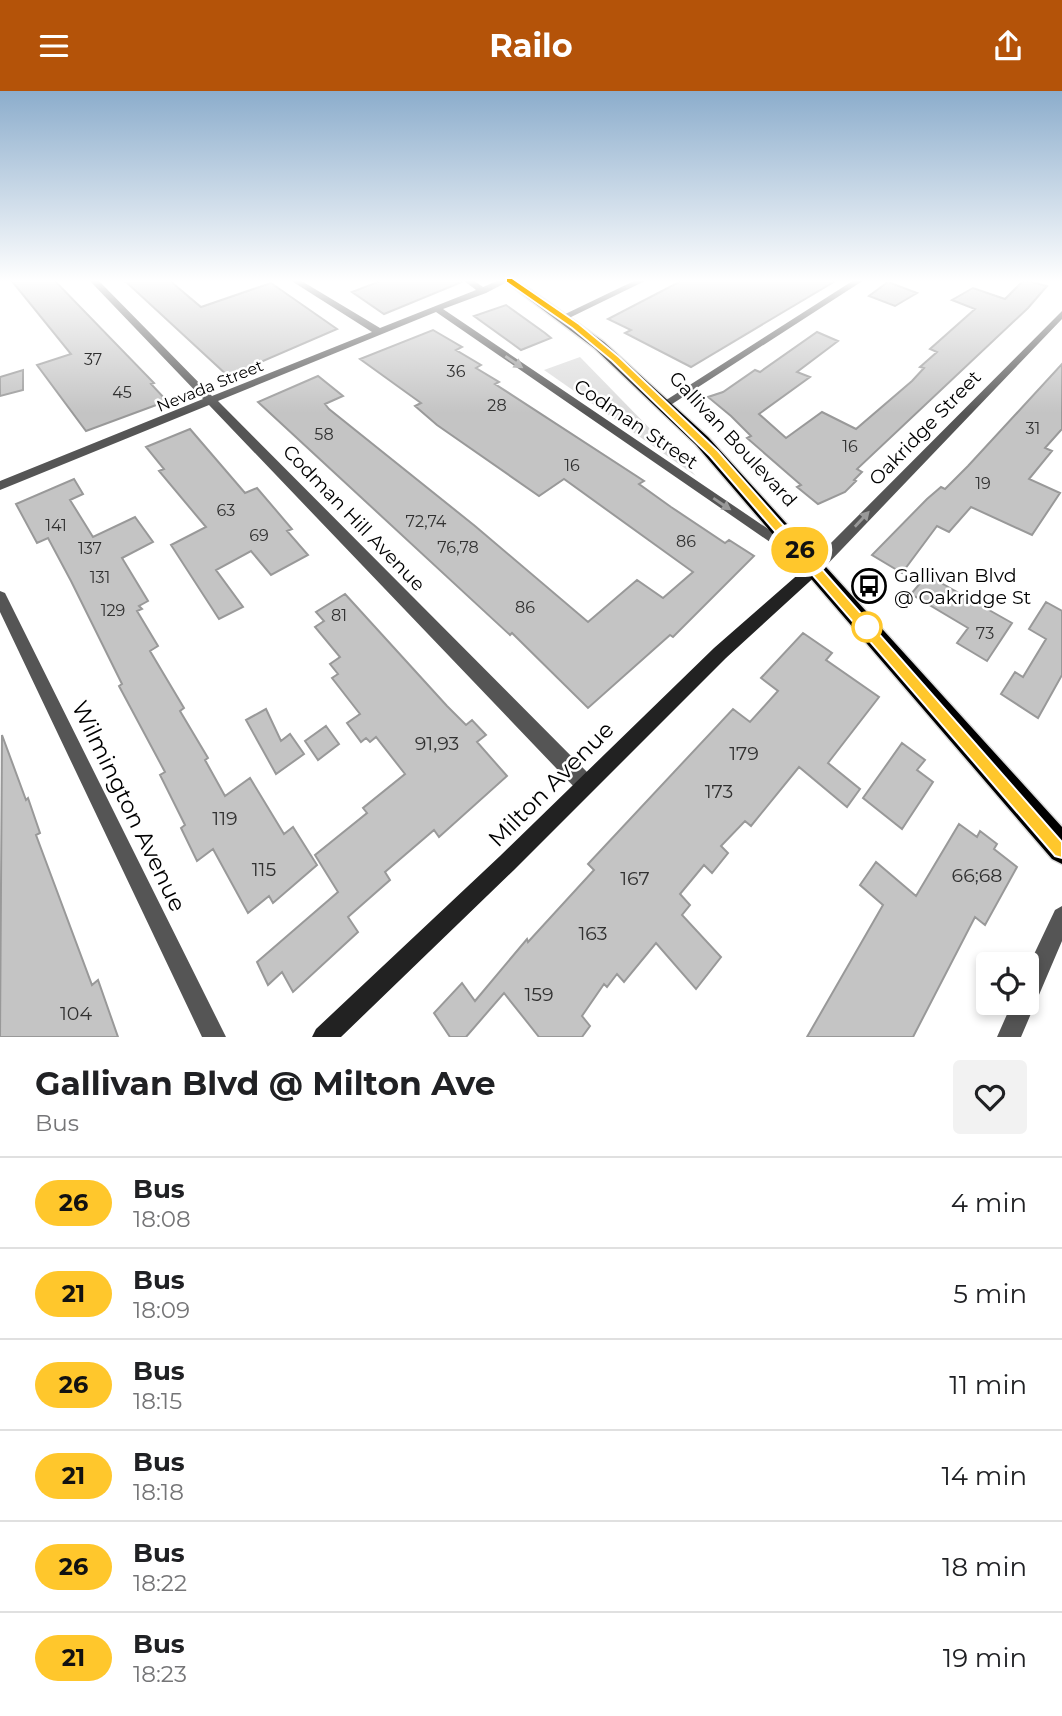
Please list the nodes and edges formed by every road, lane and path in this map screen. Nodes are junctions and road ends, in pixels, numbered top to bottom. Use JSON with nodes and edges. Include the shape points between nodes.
{"nodes":[{"id":1,"x":136,"y":324,"type":"edge"},
{"id":2,"x":365,"y":324,"type":"edge"},
{"id":3,"x":401,"y":324,"type":"edge"},
{"id":4,"x":460,"y":324,"type":"edge"},
{"id":5,"x":572,"y":324,"type":"edge"},
{"id":6,"x":791,"y":324,"type":"edge"},
{"id":7,"x":1052,"y":324,"type":"edge"},
{"id":8,"x":379,"y":333,"type":"junction"},
{"id":9,"x":211,"y":402,"type":"junction"},
{"id":10,"x":666,"y":404,"type":"junction"},
{"id":11,"x":0,"y":486,"type":"edge"},
{"id":12,"x":815,"y":568,"type":"junction"},
{"id":13,"x":0,"y":597,"type":"edge"},
{"id":14,"x":585,"y":784,"type":"junction"},
{"id":15,"x":1060,"y":839,"type":"edge"},
{"id":16,"x":1062,"y":917,"type":"edge"},
{"id":17,"x":1039,"y":968,"type":"edge"},
{"id":18,"x":1019,"y":1015,"type":"edge"},
{"id":19,"x":214,"y":1037,"type":"edge"},
{"id":20,"x":324,"y":1037,"type":"edge"},
{"id":21,"x":1009,"y":1037,"type":"edge"}],
"edges":[{"from":1,"to":9,"type":"street","name":"Codman Hill Avenue"},
{"from":2,"to":8,"type":"street"},
{"from":3,"to":8,"type":"street","name":"Nevada Street"},
{"from":4,"to":12,"type":"street","name":"Codman Street","one_way":true},
{"from":5,"to":10,"type":"highway","name":"Gallivan Boulevard"},
{"from":6,"to":10,"type":"street"},
{"from":12,"to":7,"type":"street","name":"Oakridge Street","one_way":true},
{"from":8,"to":9,"type":"street","name":"Nevada Street"},
{"from":9,"to":11,"type":"street","name":"Nevada Street"},
{"from":9,"to":14,"type":"street","name":"Codman Hill Avenue"},
{"from":10,"to":12,"type":"highway","name":"Gallivan Boulevard"},
{"from":12,"to":14,"type":"street","name":"Milton Avenue"},
{"from":12,"to":15,"type":"highway","name":"Gallivan Boulevard"},
{"from":13,"to":19,"type":"street","name":"Wilmington Avenue"},
{"from":14,"to":20,"type":"street","name":"Milton Avenue"},
{"from":16,"to":17,"type":"street"},
{"from":18,"to":21,"type":"street"}]}
